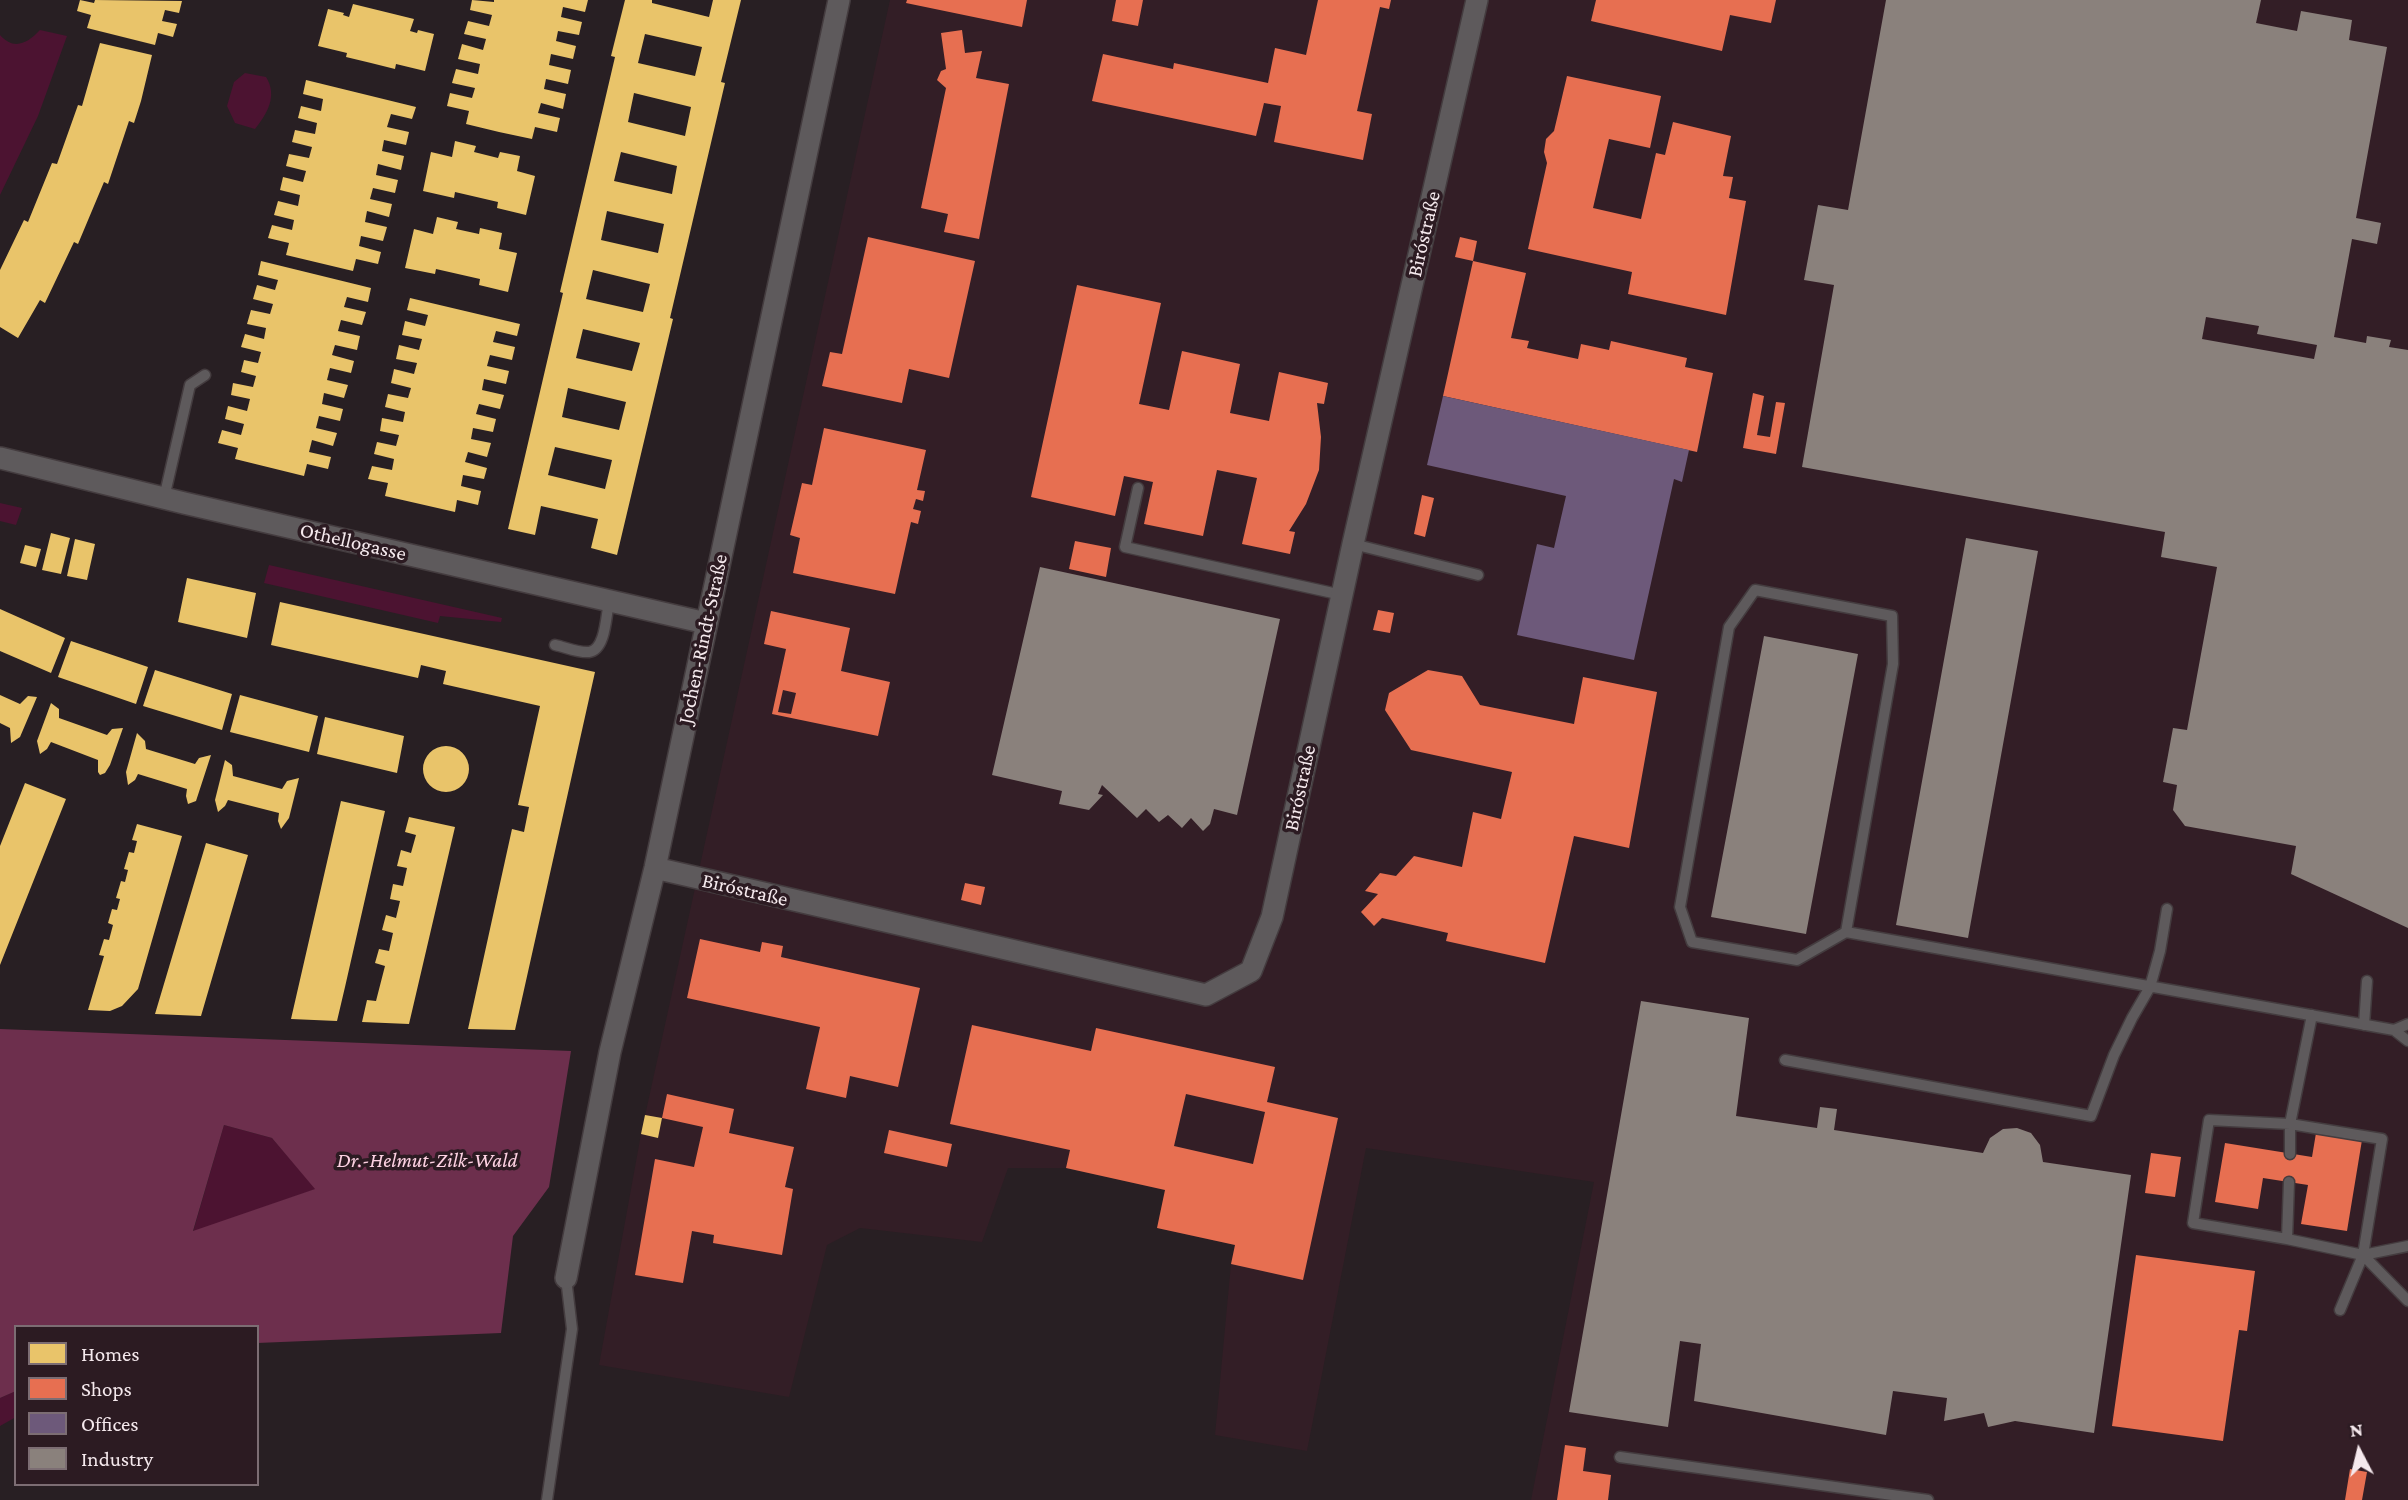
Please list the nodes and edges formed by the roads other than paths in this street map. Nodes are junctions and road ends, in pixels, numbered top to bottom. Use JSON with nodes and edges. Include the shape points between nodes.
{"nodes":[{"id":1,"x":839,"y":0,"type":"edge"},
{"id":2,"x":1477,"y":0,"type":"edge"},
{"id":3,"x":205,"y":375,"type":"dead end"},
{"id":4,"x":0,"y":458,"type":"edge"},
{"id":5,"x":1138,"y":488,"type":"dead end"},
{"id":6,"x":164,"y":498,"type":"junction"},
{"id":7,"x":1353,"y":544,"type":"junction"},
{"id":8,"x":1478,"y":575,"type":"dead end"},
{"id":9,"x":1342,"y":595,"type":"junction"},
{"id":10,"x":609,"y":601,"type":"junction"},
{"id":11,"x":706,"y":623,"type":"junction"},
{"id":12,"x":555,"y":645,"type":"dead end"},
{"id":13,"x":655,"y":868,"type":"junction"},
{"id":14,"x":2167,"y":909,"type":"dead end"},
{"id":15,"x":1846,"y":932,"type":"junction"},
{"id":16,"x":2367,"y":981,"type":"dead end"},
{"id":17,"x":2150,"y":987,"type":"junction"},
{"id":18,"x":2312,"y":1015,"type":"junction"},
{"id":19,"x":2364,"y":1024,"type":"junction"},
{"id":20,"x":2408,"y":1024,"type":"edge"},
{"id":21,"x":2394,"y":1030,"type":"junction"},
{"id":22,"x":2408,"y":1041,"type":"edge"},
{"id":23,"x":1785,"y":1060,"type":"dead end"},
{"id":24,"x":2290,"y":1124,"type":"junction"},
{"id":25,"x":2290,"y":1154,"type":"dead end"},
{"id":26,"x":2288,"y":1182,"type":"dead end"},
{"id":27,"x":2287,"y":1239,"type":"junction"},
{"id":28,"x":2408,"y":1246,"type":"edge"},
{"id":29,"x":2362,"y":1255,"type":"junction"},
{"id":30,"x":566,"y":1278,"type":"joint"},
{"id":31,"x":2408,"y":1301,"type":"edge"},
{"id":32,"x":2340,"y":1310,"type":"dead end"},
{"id":33,"x":1620,"y":1457,"type":"dead end"},
{"id":34,"x":547,"y":1500,"type":"edge"},
{"id":35,"x":1927,"y":1500,"type":"edge"}],
"edges":[{"from":1,"to":11,"type":"street","name":"Jochen-Rindt-Straße"},
{"from":2,"to":7,"type":"street","name":"Biróstraße"},
{"from":3,"to":6,"type":"lane","via":[[190,385]]},
{"from":4,"to":6,"type":"street","name":"Othellogasse"},
{"from":5,"to":9,"type":"lane","via":[[1125,547]]},
{"from":6,"to":10,"type":"street","name":"Othellogasse"},
{"from":7,"to":8,"type":"lane"},
{"from":7,"to":9,"type":"street","name":"Biróstraße"},
{"from":9,"to":13,"type":"street","name":"Biróstraße","via":[[1272,917],[1251,971],[1206,995]]},
{"from":10,"to":11,"type":"street","name":"Othellogasse"},
{"from":10,"to":12,"type":"lane","via":[[595,650]]},
{"from":11,"to":13,"type":"street","name":"Jochen-Rindt-Straße"},
{"from":13,"to":30,"type":"street","name":"Jochen-Rindt-Straße","via":[[610,1052]]},
{"from":14,"to":17,"type":"lane"},
{"from":15,"to":15,"type":"lane","via":[[1893,664],[1892,616],[1755,590],[1729,627],[1679,907],[1692,942],[1797,960]]},
{"from":15,"to":17,"type":"lane"},
{"from":16,"to":19,"type":"lane"},
{"from":17,"to":18,"type":"lane"},
{"from":17,"to":23,"type":"lane","via":[[2114,1055],[2091,1116]]},
{"from":18,"to":19,"type":"lane"},
{"from":18,"to":24,"type":"lane"},
{"from":19,"to":21,"type":"lane"},
{"from":20,"to":21,"type":"lane"},
{"from":21,"to":22,"type":"lane"},
{"from":24,"to":25,"type":"lane"},
{"from":24,"to":27,"type":"lane","via":[[2209,1119],[2193,1223]]},
{"from":24,"to":29,"type":"lane","via":[[2382,1139]]},
{"from":26,"to":27,"type":"lane"},
{"from":27,"to":29,"type":"lane"},
{"from":28,"to":29,"type":"lane"},
{"from":29,"to":31,"type":"lane"},
{"from":29,"to":32,"type":"lane"},
{"from":30,"to":34,"type":"lane","via":[[572,1329]]},
{"from":33,"to":35,"type":"lane"}]}
